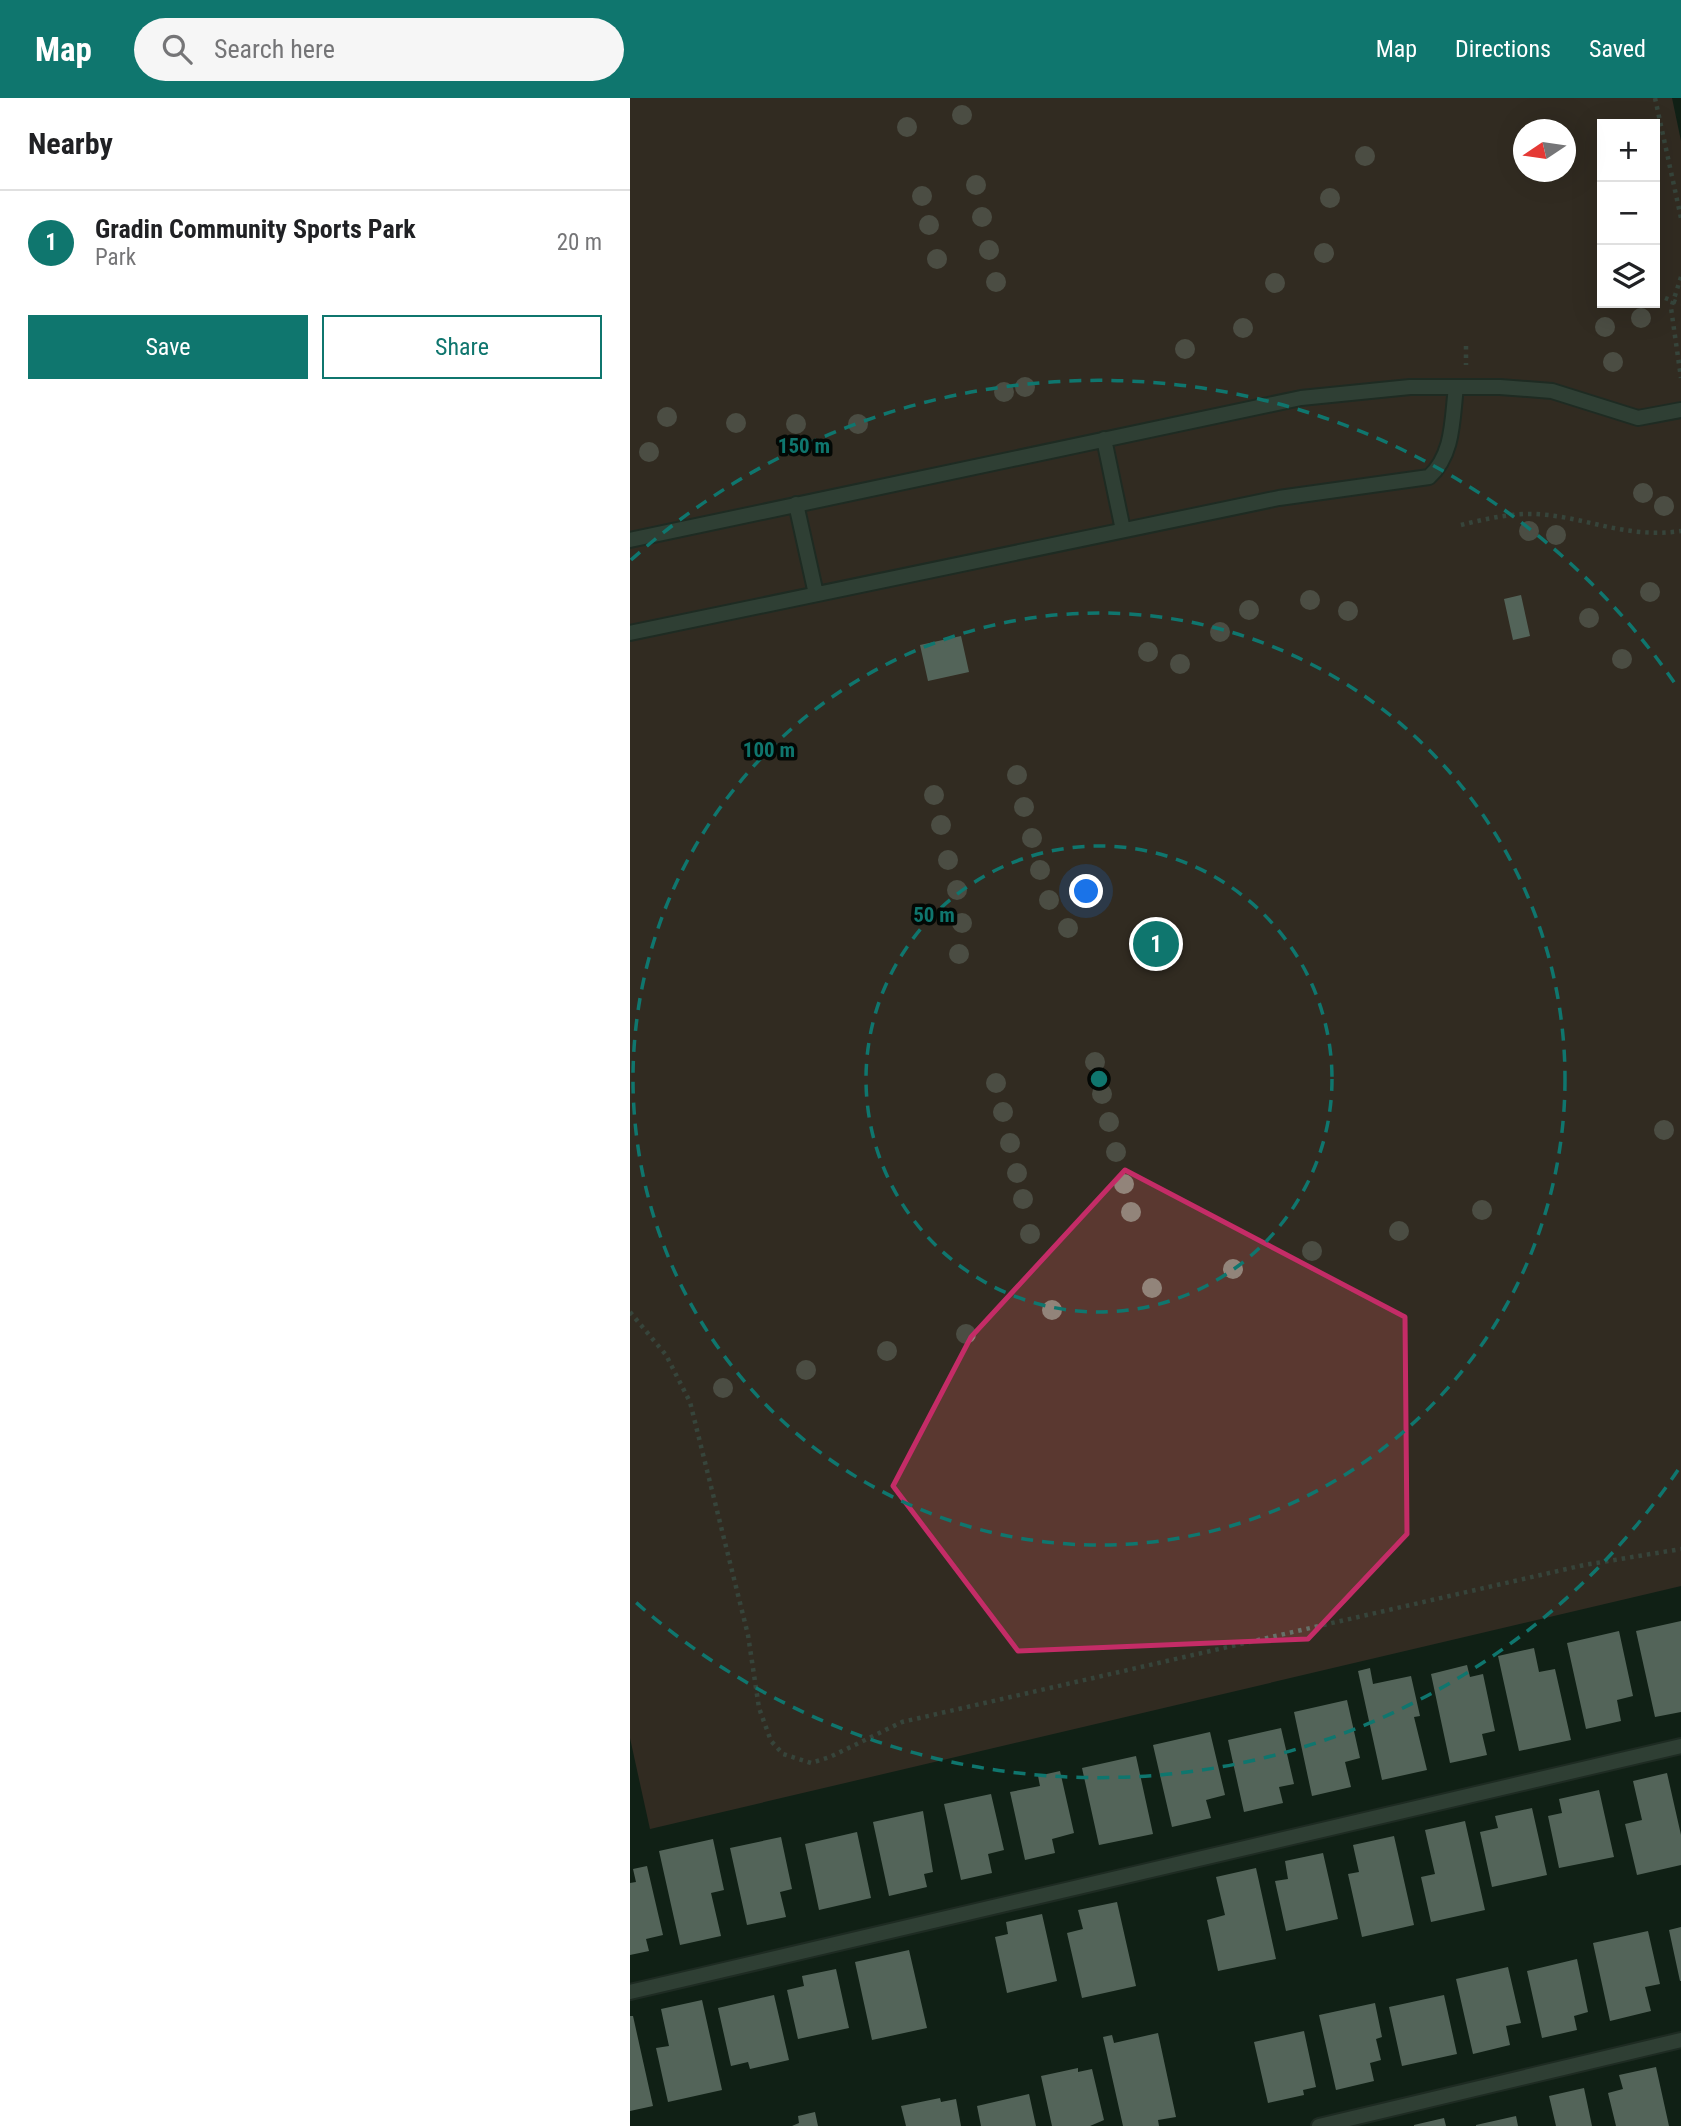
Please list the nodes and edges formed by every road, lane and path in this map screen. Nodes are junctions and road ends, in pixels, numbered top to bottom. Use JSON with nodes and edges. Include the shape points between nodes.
{"nodes":[{"id":1,"x":1656,"y":98,"type":"edge"},
{"id":2,"x":1681,"y":218,"type":"edge"},
{"id":3,"x":1681,"y":277,"type":"edge"},
{"id":4,"x":1665,"y":298,"type":"dead end"},
{"id":5,"x":1674,"y":301,"type":"junction"},
{"id":6,"x":1681,"y":304,"type":"edge"},
{"id":7,"x":1681,"y":378,"type":"edge"},
{"id":8,"x":1456,"y":387,"type":"junction"},
{"id":9,"x":1681,"y":410,"type":"edge"},
{"id":10,"x":1104,"y":439,"type":"junction"},
{"id":11,"x":796,"y":505,"type":"junction"},
{"id":12,"x":1461,"y":525,"type":"dead end"},
{"id":13,"x":1123,"y":530,"type":"junction"},
{"id":14,"x":1681,"y":531,"type":"edge"},
{"id":15,"x":630,"y":540,"type":"edge"},
{"id":16,"x":816,"y":594,"type":"junction"},
{"id":17,"x":630,"y":633,"type":"edge"},
{"id":18,"x":630,"y":1312,"type":"edge"},
{"id":19,"x":1681,"y":1549,"type":"edge"},
{"id":20,"x":1681,"y":1746,"type":"edge"},
{"id":21,"x":630,"y":1992,"type":"edge"},
{"id":22,"x":1681,"y":2040,"type":"edge"},
{"id":23,"x":1319,"y":2126,"type":"edge"}],
"edges":[{"from":1,"to":2,"type":"path"},
{"from":3,"to":5,"type":"path"},
{"from":4,"to":5,"type":"path"},
{"from":5,"to":6,"type":"path"},
{"from":5,"to":7,"type":"path","via":[[1671,308]]},
{"from":8,"to":9,"type":"lane","via":[[1552,391],[1638,418]]},
{"from":8,"to":10,"type":"lane","via":[[1301,398]]},
{"from":8,"to":13,"type":"lane","via":[[1448,450],[1442,465],[1429,477],[1340,487]]},
{"from":10,"to":11,"type":"lane"},
{"from":10,"to":13,"type":"lane"},
{"from":11,"to":15,"type":"lane"},
{"from":11,"to":16,"type":"lane"},
{"from":12,"to":14,"type":"path","via":[[1537,514],[1625,532]]},
{"from":13,"to":16,"type":"lane"},
{"from":16,"to":17,"type":"lane"},
{"from":18,"to":19,"type":"path","via":[[666,1355],[690,1402],[748,1634],[759,1708],[771,1741],[797,1761],[830,1758],[902,1722],[1584,1565]]},
{"from":20,"to":21,"type":"lane"},
{"from":22,"to":23,"type":"lane"}]}
